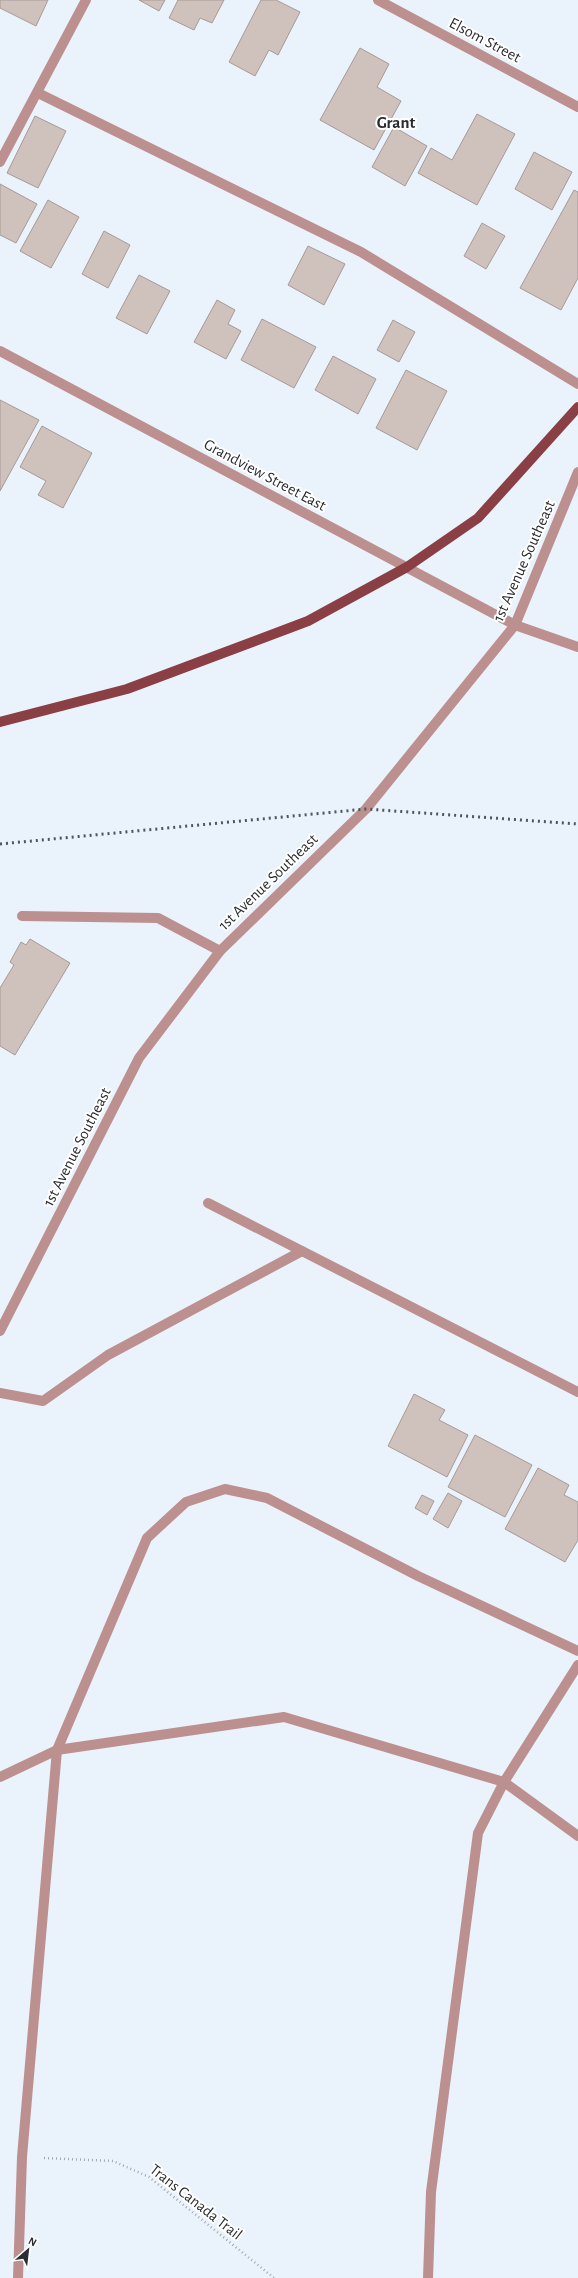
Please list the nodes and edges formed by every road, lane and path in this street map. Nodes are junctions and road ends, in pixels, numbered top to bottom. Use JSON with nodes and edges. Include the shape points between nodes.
{"nodes":[{"id":1,"x":86,"y":0,"type":"edge"},
{"id":2,"x":378,"y":0,"type":"edge"},
{"id":3,"x":38,"y":93,"type":"junction"},
{"id":4,"x":578,"y":107,"type":"edge"},
{"id":5,"x":0,"y":162,"type":"edge"},
{"id":6,"x":0,"y":351,"type":"edge"},
{"id":7,"x":578,"y":384,"type":"edge"},
{"id":8,"x":578,"y":407,"type":"edge"},
{"id":9,"x":578,"y":472,"type":"edge"},
{"id":10,"x":407,"y":567,"type":"junction"},
{"id":11,"x":515,"y":625,"type":"junction"},
{"id":12,"x":578,"y":647,"type":"edge"},
{"id":13,"x":0,"y":722,"type":"edge"},
{"id":14,"x":22,"y":916,"type":"dead end"},
{"id":15,"x":220,"y":951,"type":"junction"},
{"id":16,"x":208,"y":1203,"type":"dead end"},
{"id":17,"x":302,"y":1251,"type":"junction"},
{"id":18,"x":0,"y":1331,"type":"edge"},
{"id":19,"x":578,"y":1392,"type":"edge"},
{"id":20,"x":0,"y":1393,"type":"edge"},
{"id":21,"x":578,"y":1651,"type":"edge"},
{"id":22,"x":578,"y":1665,"type":"edge"},
{"id":23,"x":57,"y":1750,"type":"junction"},
{"id":24,"x":0,"y":1777,"type":"edge"},
{"id":25,"x":504,"y":1782,"type":"junction"},
{"id":26,"x":578,"y":1836,"type":"edge"},
{"id":27,"x":22,"y":2157,"type":"junction"},
{"id":28,"x":18,"y":2278,"type":"edge"},
{"id":29,"x":274,"y":2278,"type":"edge"},
{"id":30,"x":428,"y":2278,"type":"edge"}],
"edges":[{"from":1,"to":3,"type":"street"},
{"from":2,"to":4,"type":"street","name":"Elsom Street"},
{"from":3,"to":5,"type":"street"},
{"from":3,"to":7,"type":"street","via":[[361,252]]},
{"from":6,"to":10,"type":"street","name":"Grandview Street East"},
{"from":8,"to":10,"type":"main road","via":[[478,518]]},
{"from":9,"to":11,"type":"street","name":"1st Avenue Southeast"},
{"from":10,"to":11,"type":"street","name":"Grandview Street East"},
{"from":10,"to":13,"type":"main road","via":[[308,621],[127,689]]},
{"from":11,"to":12,"type":"street","name":"Grandview Street East"},
{"from":11,"to":15,"type":"street","name":"1st Avenue Southeast","via":[[366,808]]},
{"from":14,"to":15,"type":"street","via":[[158,918]]},
{"from":15,"to":18,"type":"street","name":"1st Avenue Southeast","via":[[139,1058]]},
{"from":16,"to":17,"type":"street"},
{"from":17,"to":19,"type":"street"},
{"from":17,"to":20,"type":"street","via":[[108,1355],[43,1401]]},
{"from":21,"to":23,"type":"street","via":[[418,1576],[267,1498],[225,1489],[186,1502],[146,1538]]},
{"from":22,"to":25,"type":"street"},
{"from":23,"to":24,"type":"street"},
{"from":23,"to":25,"type":"street","via":[[284,1716]]},
{"from":23,"to":27,"type":"street"},
{"from":25,"to":26,"type":"street"},
{"from":25,"to":30,"type":"street","via":[[478,1833],[431,2192]]},
{"from":27,"to":28,"type":"street"},
{"from":27,"to":29,"type":"path","name":"Trans Canada Trail","via":[[113,2161],[149,2177]]}]}
